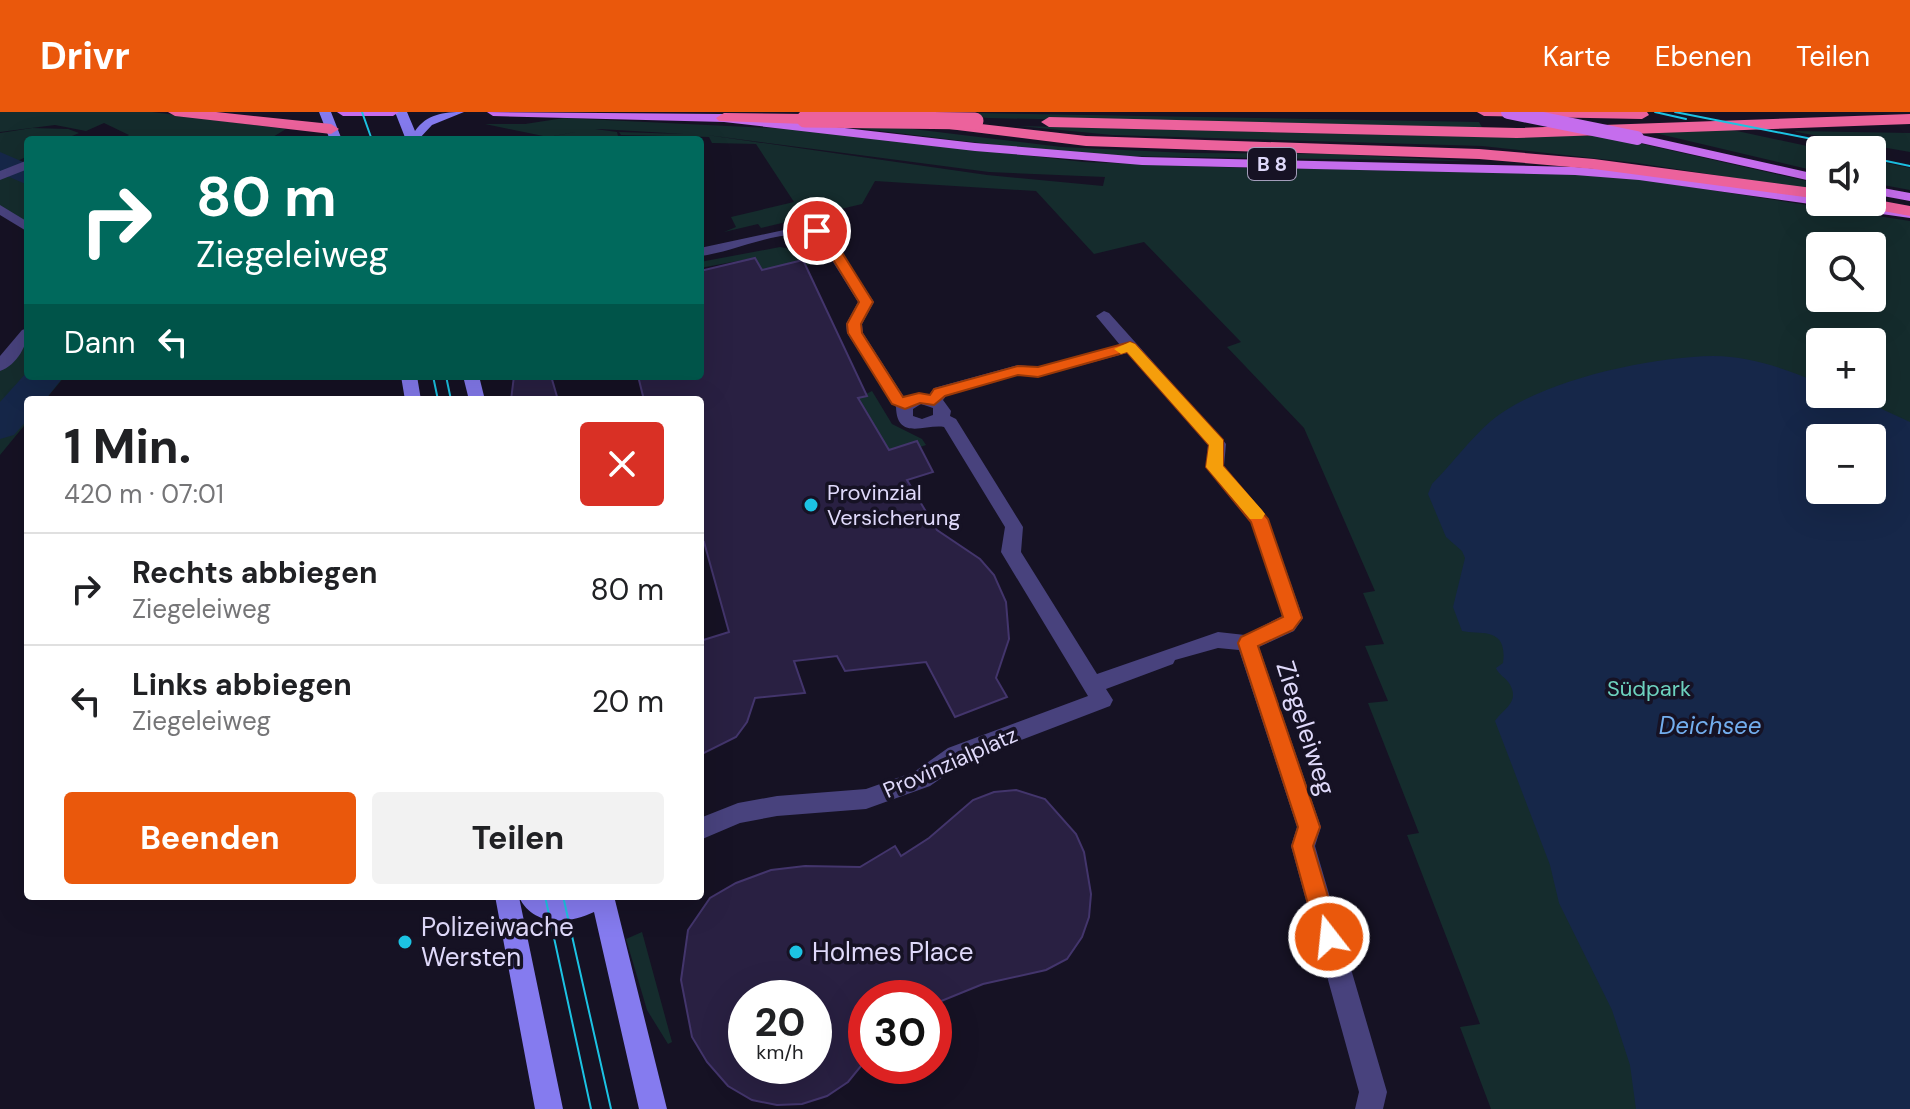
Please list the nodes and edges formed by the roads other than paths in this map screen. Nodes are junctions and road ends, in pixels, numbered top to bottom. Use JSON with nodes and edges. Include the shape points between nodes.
{"nodes":[{"id":1,"x":175,"y":112,"type":"edge"},
{"id":2,"x":325,"y":112,"type":"edge"},
{"id":3,"x":343,"y":112,"type":"edge"},
{"id":4,"x":393,"y":112,"type":"edge"},
{"id":5,"x":401,"y":112,"type":"edge"},
{"id":6,"x":458,"y":112,"type":"edge"},
{"id":7,"x":493,"y":112,"type":"edge"},
{"id":8,"x":845,"y":112,"type":"edge"},
{"id":9,"x":1484,"y":112,"type":"edge"},
{"id":10,"x":1508,"y":112,"type":"edge"},
{"id":11,"x":724,"y":118,"type":"junction"},
{"id":12,"x":1910,"y":119,"type":"edge"},
{"id":13,"x":334,"y":134,"type":"edge"},
{"id":14,"x":411,"y":136,"type":"edge"},
{"id":15,"x":417,"y":136,"type":"edge"},
{"id":16,"x":24,"y":166,"type":"edge"},
{"id":17,"x":0,"y":176,"type":"edge"},
{"id":18,"x":1806,"y":176,"type":"edge"},
{"id":19,"x":1806,"y":192,"type":"edge"},
{"id":20,"x":1886,"y":193,"type":"edge"},
{"id":21,"x":1910,"y":197,"type":"edge"},
{"id":22,"x":1806,"y":199,"type":"edge"},
{"id":23,"x":1886,"y":207,"type":"edge"},
{"id":24,"x":0,"y":209,"type":"edge"},
{"id":25,"x":1886,"y":209,"type":"edge"},
{"id":26,"x":1910,"y":212,"type":"edge"},
{"id":27,"x":24,"y":225,"type":"edge"},
{"id":28,"x":704,"y":251,"type":"edge"},
{"id":29,"x":1104,"y":316,"type":"dead end"},
{"id":30,"x":24,"y":338,"type":"edge"},
{"id":31,"x":1130,"y":347,"type":"junction"},
{"id":32,"x":0,"y":366,"type":"edge"},
{"id":33,"x":905,"y":404,"type":"junction"},
{"id":34,"x":937,"y":410,"type":"junction"},
{"id":35,"x":1247,"y":643,"type":"junction"},
{"id":36,"x":1097,"y":692,"type":"junction"},
{"id":37,"x":704,"y":827,"type":"edge"},
{"id":38,"x":508,"y":900,"type":"edge"},
{"id":39,"x":535,"y":900,"type":"edge"},
{"id":40,"x":593,"y":900,"type":"edge"},
{"id":41,"x":600,"y":900,"type":"edge"},
{"id":42,"x":549,"y":1109,"type":"edge"},
{"id":43,"x":653,"y":1109,"type":"edge"},
{"id":44,"x":1369,"y":1109,"type":"edge"}],
"edges":[{"from":1,"to":13,"type":"highway"},
{"from":2,"to":13,"type":"main road"},
{"from":3,"to":4,"type":"main road"},
{"from":5,"to":14,"type":"main road"},
{"from":6,"to":15,"type":"main road","via":[[428,122]]},
{"from":7,"to":11,"type":"main road","number":"B 8"},
{"from":8,"to":19,"type":"highway","via":[[1086,141],[1374,148],[1565,161]]},
{"from":9,"to":12,"type":"highway"},
{"from":10,"to":18,"type":"main road","bridge":true},
{"from":11,"to":12,"type":"highway","bridge":true,"via":[[1517,133]]},
{"from":11,"to":22,"type":"main road","number":"B 8","via":[[1069,157],[1548,169]]},
{"from":16,"to":17,"type":"street"},
{"from":20,"to":21,"type":"main road"},
{"from":23,"to":26,"type":"highway"},
{"from":24,"to":27,"type":"street"},
{"from":25,"to":26,"type":"main road"},
{"from":28,"to":33,"type":"street","via":[[806,230],[823,235],[866,302],[855,333]]},
{"from":29,"to":31,"type":"street","name":"Ziegeleiweg"},
{"from":30,"to":32,"type":"street"},
{"from":31,"to":34,"type":"street","via":[[940,392]]},
{"from":31,"to":35,"type":"street","name":"Ziegeleiweg","via":[[1217,444],[1215,467],[1263,527],[1293,618]]},
{"from":33,"to":34,"type":"street","via":[[919,398]]},
{"from":33,"to":34,"type":"street","via":[[902,414],[911,423],[926,425]]},
{"from":34,"to":36,"type":"street","via":[[1014,527],[1011,552]]},
{"from":35,"to":36,"type":"street","name":"Ziegeleiweg","via":[[1218,640]]},
{"from":35,"to":44,"type":"street","name":"Ziegeleiweg","via":[[1309,827],[1303,846],[1369,1075]]},
{"from":36,"to":37,"type":"street","name":"Provinzialplatz","via":[[956,755],[899,788],[866,799],[738,813]]},
{"from":38,"to":42,"type":"main road"},
{"from":39,"to":40,"type":"main road","via":[[540,906],[567,910]]},
{"from":41,"to":43,"type":"main road"}]}
